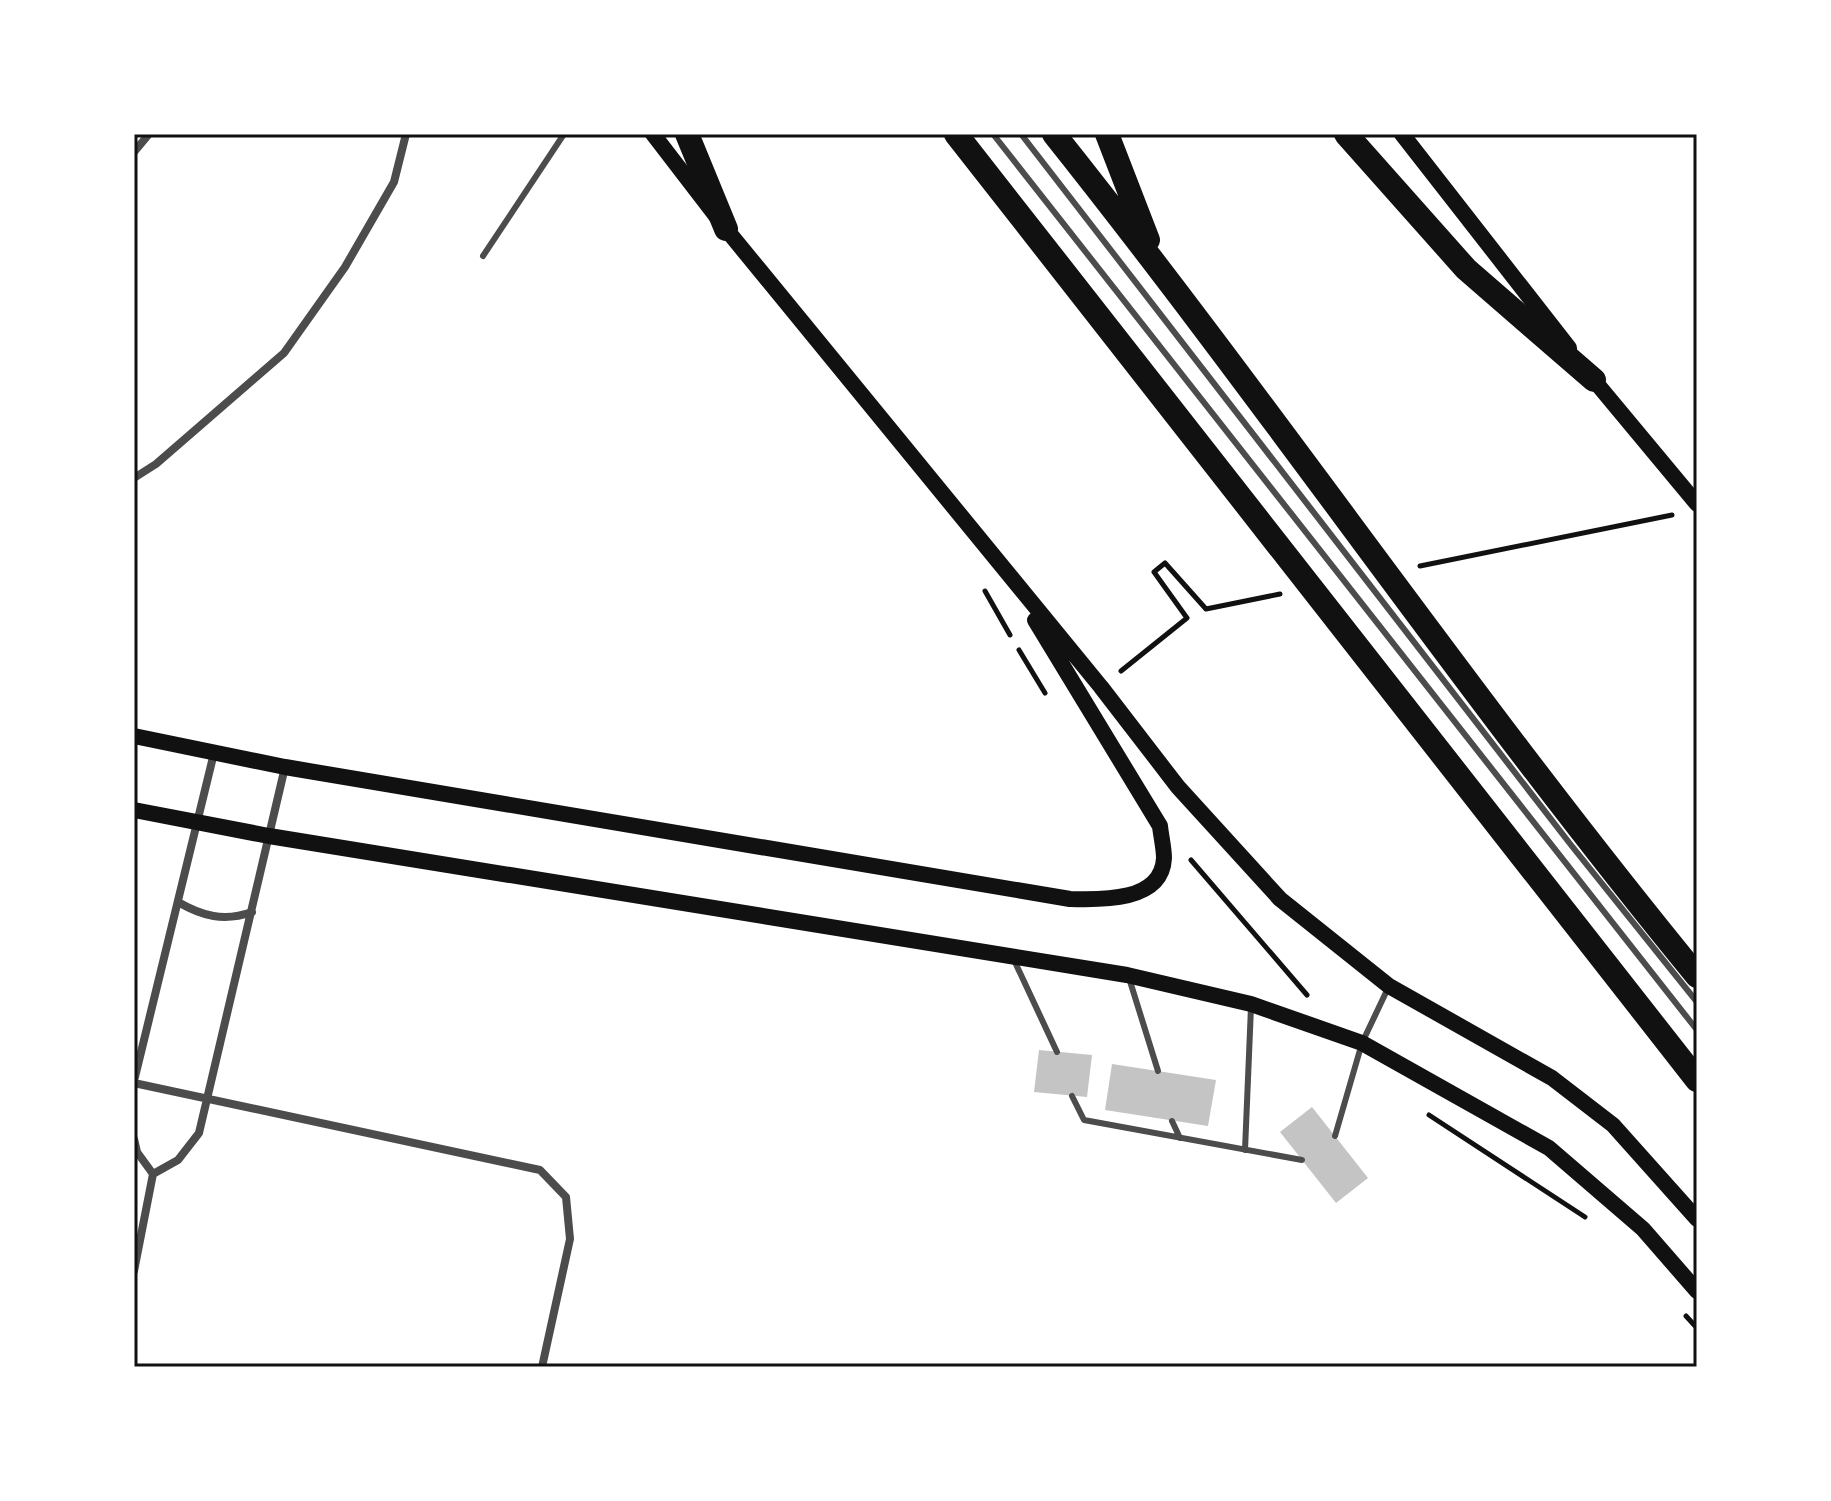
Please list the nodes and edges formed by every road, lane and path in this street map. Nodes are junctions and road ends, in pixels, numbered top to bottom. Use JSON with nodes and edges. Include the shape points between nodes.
{"nodes":[{"id":1,"x":149,"y":134,"type":"edge"},
{"id":2,"x":406,"y":134,"type":"edge"},
{"id":3,"x":564,"y":134,"type":"edge"},
{"id":4,"x":653,"y":134,"type":"edge"},
{"id":5,"x":687,"y":134,"type":"edge"},
{"id":6,"x":956,"y":134,"type":"edge"},
{"id":7,"x":993,"y":134,"type":"edge"},
{"id":8,"x":1021,"y":134,"type":"edge"},
{"id":9,"x":1054,"y":134,"type":"edge"},
{"id":10,"x":1107,"y":134,"type":"edge"},
{"id":11,"x":1346,"y":134,"type":"edge"},
{"id":12,"x":1402,"y":134,"type":"edge"},
{"id":13,"x":134,"y":152,"type":"edge"},
{"id":14,"x":726,"y":229,"type":"junction"},
{"id":15,"x":483,"y":256,"type":"dead end"},
{"id":16,"x":1158,"y":264,"type":"junction"},
{"id":17,"x":1594,"y":380,"type":"junction"},
{"id":18,"x":134,"y":478,"type":"edge"},
{"id":19,"x":1695,"y":501,"type":"edge"},
{"id":20,"x":1682,"y":513,"type":"dead end"},
{"id":21,"x":1001,"y":565,"type":"junction"},
{"id":22,"x":1405,"y":569,"type":"dead end"},
{"id":23,"x":1282,"y":594,"type":"dead end"},
{"id":24,"x":1101,"y":687,"type":"junction"},
{"id":25,"x":134,"y":736,"type":"edge"},
{"id":26,"x":214,"y":753,"type":"junction"},
{"id":27,"x":285,"y":767,"type":"junction"},
{"id":28,"x":134,"y":810,"type":"edge"},
{"id":29,"x":197,"y":824,"type":"junction"},
{"id":30,"x":269,"y":836,"type":"junction"},
{"id":31,"x":178,"y":902,"type":"junction"},
{"id":32,"x":252,"y":912,"type":"junction"},
{"id":33,"x":1013,"y":957,"type":"junction"},
{"id":34,"x":1127,"y":975,"type":"junction"},
{"id":35,"x":1697,"y":976,"type":"edge"},
{"id":36,"x":1389,"y":986,"type":"junction"},
{"id":37,"x":1697,"y":1002,"type":"edge"},
{"id":38,"x":1251,"y":1004,"type":"junction"},
{"id":39,"x":1697,"y":1030,"type":"edge"},
{"id":40,"x":1362,"y":1043,"type":"junction"},
{"id":41,"x":1057,"y":1052,"type":"dead end"},
{"id":42,"x":1158,"y":1071,"type":"dead end"},
{"id":43,"x":1697,"y":1080,"type":"edge"},
{"id":44,"x":134,"y":1082,"type":"edge"},
{"id":45,"x":1072,"y":1096,"type":"dead end"},
{"id":46,"x":209,"y":1101,"type":"junction"},
{"id":47,"x":1172,"y":1121,"type":"dead end"},
{"id":48,"x":1335,"y":1136,"type":"dead end"},
{"id":49,"x":1180,"y":1138,"type":"junction"},
{"id":50,"x":134,"y":1139,"type":"edge"},
{"id":51,"x":1245,"y":1150,"type":"junction"},
{"id":52,"x":1302,"y":1160,"type":"dead end"},
{"id":53,"x":153,"y":1174,"type":"junction"},
{"id":54,"x":1697,"y":1219,"type":"edge"},
{"id":55,"x":134,"y":1271,"type":"edge"},
{"id":56,"x":1697,"y":1291,"type":"edge"},
{"id":57,"x":542,"y":1367,"type":"edge"}],
"edges":[{"from":1,"to":13,"type":"street"},
{"from":2,"to":18,"type":"street","via":[[394,182],[345,267],[284,353]]},
{"from":3,"to":15,"type":"lane"},
{"from":4,"to":14,"type":"main road"},
{"from":5,"to":14,"type":"highway"},
{"from":6,"to":43,"type":"highway"},
{"from":7,"to":39,"type":"lane"},
{"from":8,"to":37,"type":"lane"},
{"from":9,"to":16,"type":"highway"},
{"from":10,"to":16,"type":"highway"},
{"from":11,"to":17,"type":"highway","via":[[1466,269]]},
{"from":12,"to":17,"type":"main road"},
{"from":14,"to":21,"type":"main road"},
{"from":16,"to":35,"type":"highway","via":[[1600,857]]},
{"from":17,"to":19,"type":"main road"},
{"from":20,"to":22,"type":"path"},
{"from":21,"to":24,"type":"main road"},
{"from":21,"to":27,"type":"main road","via":[[1160,826],[1164,861],[1153,881],[1135,894],[1104,901],[1070,899]]},
{"from":23,"to":24,"type":"path","via":[[1206,609],[1165,563],[1154,572],[1187,618]]},
{"from":24,"to":36,"type":"main road","via":[[1178,787],[1280,899]]},
{"from":25,"to":26,"type":"main road"},
{"from":26,"to":27,"type":"main road"},
{"from":26,"to":29,"type":"street"},
{"from":27,"to":30,"type":"street"},
{"from":28,"to":29,"type":"main road"},
{"from":29,"to":30,"type":"main road"},
{"from":29,"to":31,"type":"street"},
{"from":30,"to":32,"type":"street"},
{"from":30,"to":33,"type":"main road"},
{"from":31,"to":32,"type":"street","via":[[216,918]]},
{"from":31,"to":44,"type":"street"},
{"from":32,"to":46,"type":"street"},
{"from":33,"to":34,"type":"main road"},
{"from":33,"to":41,"type":"lane"},
{"from":34,"to":38,"type":"main road"},
{"from":34,"to":42,"type":"lane"},
{"from":36,"to":40,"type":"lane"},
{"from":36,"to":54,"type":"main road","via":[[1552,1078],[1613,1125]]},
{"from":38,"to":40,"type":"main road"},
{"from":38,"to":51,"type":"lane"},
{"from":40,"to":48,"type":"lane"},
{"from":40,"to":56,"type":"main road","via":[[1549,1148],[1643,1229]]},
{"from":44,"to":46,"type":"street"},
{"from":45,"to":49,"type":"lane","via":[[1084,1120]]},
{"from":46,"to":53,"type":"street","via":[[199,1133],[178,1160]]},
{"from":46,"to":57,"type":"street","via":[[540,1170],[566,1197],[570,1239]]},
{"from":47,"to":49,"type":"lane"},
{"from":49,"to":51,"type":"lane"},
{"from":50,"to":53,"type":"street"},
{"from":51,"to":52,"type":"lane"},
{"from":53,"to":55,"type":"street"}]}
